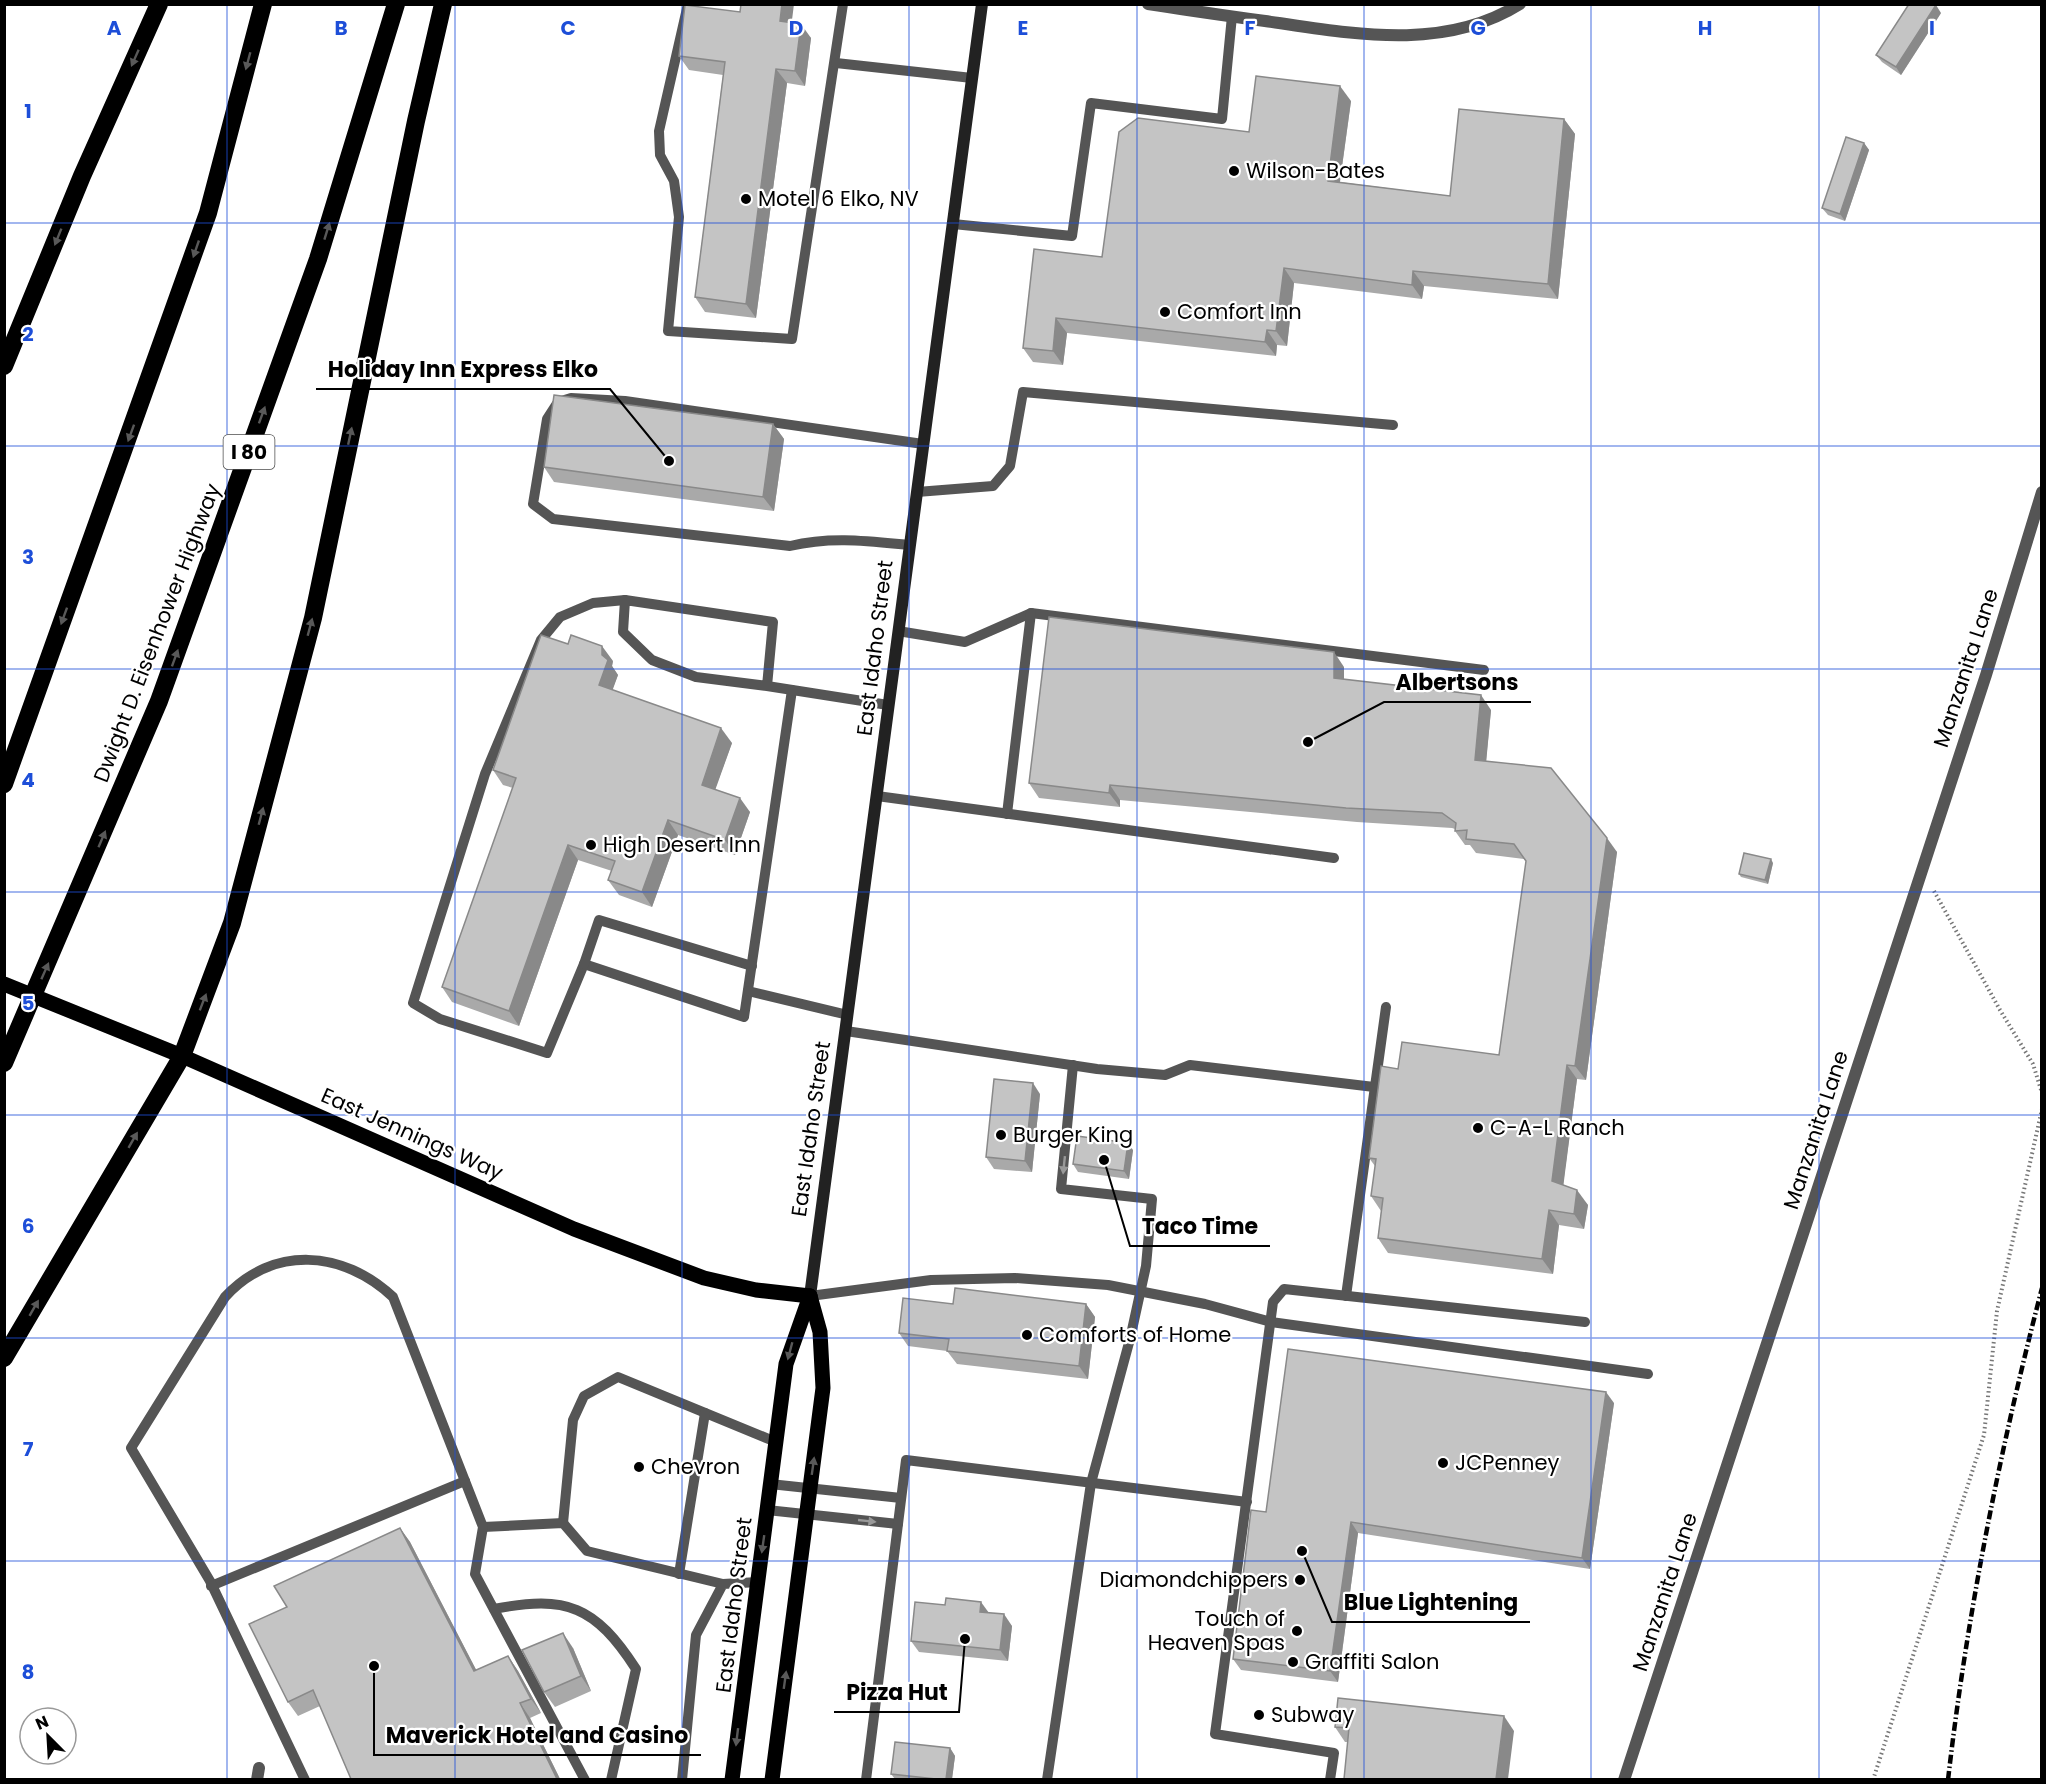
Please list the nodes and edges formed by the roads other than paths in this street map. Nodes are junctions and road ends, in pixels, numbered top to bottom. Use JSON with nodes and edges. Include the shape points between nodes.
{"nodes":[{"id":1,"x":159,"y":4,"type":"edge"},
{"id":2,"x":263,"y":4,"type":"edge"},
{"id":3,"x":396,"y":4,"type":"edge"},
{"id":4,"x":443,"y":4,"type":"edge"},
{"id":5,"x":688,"y":4,"type":"edge"},
{"id":6,"x":843,"y":4,"type":"edge"},
{"id":7,"x":982,"y":4,"type":"edge"},
{"id":8,"x":1148,"y":4,"type":"edge"},
{"id":9,"x":1520,"y":4,"type":"edge"},
{"id":10,"x":1232,"y":16,"type":"junction"},
{"id":11,"x":836,"y":63,"type":"junction"},
{"id":12,"x":972,"y":78,"type":"junction"},
{"id":13,"x":953,"y":224,"type":"junction"},
{"id":14,"x":4,"y":366,"type":"edge"},
{"id":15,"x":1393,"y":425,"type":"dead end"},
{"id":16,"x":924,"y":444,"type":"junction"},
{"id":17,"x":917,"y":492,"type":"junction"},
{"id":18,"x":2042,"y":492,"type":"edge"},
{"id":19,"x":909,"y":545,"type":"junction"},
{"id":20,"x":625,"y":600,"type":"junction"},
{"id":21,"x":1031,"y":614,"type":"junction"},
{"id":22,"x":898,"y":631,"type":"junction"},
{"id":23,"x":1484,"y":670,"type":"dead end"},
{"id":24,"x":767,"y":686,"type":"junction"},
{"id":25,"x":792,"y":690,"type":"junction"},
{"id":26,"x":888,"y":705,"type":"junction"},
{"id":27,"x":4,"y":784,"type":"edge"},
{"id":28,"x":877,"y":796,"type":"junction"},
{"id":29,"x":1007,"y":814,"type":"junction"},
{"id":30,"x":1334,"y":858,"type":"dead end"},
{"id":31,"x":584,"y":964,"type":"junction"},
{"id":32,"x":752,"y":966,"type":"junction"},
{"id":33,"x":4,"y":984,"type":"edge"},
{"id":34,"x":748,"y":991,"type":"junction"},
{"id":35,"x":1386,"y":1007,"type":"dead end"},
{"id":36,"x":848,"y":1015,"type":"junction"},
{"id":37,"x":846,"y":1031,"type":"junction"},
{"id":38,"x":182,"y":1056,"type":"junction"},
{"id":39,"x":4,"y":1063,"type":"edge"},
{"id":40,"x":1073,"y":1065,"type":"junction"},
{"id":41,"x":1374,"y":1088,"type":"junction"},
{"id":42,"x":1141,"y":1291,"type":"junction"},
{"id":43,"x":810,"y":1296,"type":"junction"},
{"id":44,"x":1346,"y":1296,"type":"junction"},
{"id":45,"x":1271,"y":1322,"type":"junction"},
{"id":46,"x":1585,"y":1322,"type":"dead end"},
{"id":47,"x":4,"y":1358,"type":"edge"},
{"id":48,"x":1648,"y":1374,"type":"dead end"},
{"id":49,"x":705,"y":1413,"type":"junction"},
{"id":50,"x":776,"y":1442,"type":"junction"},
{"id":51,"x":465,"y":1481,"type":"junction"},
{"id":52,"x":1091,"y":1483,"type":"junction"},
{"id":53,"x":770,"y":1484,"type":"junction"},
{"id":54,"x":810,"y":1488,"type":"junction"},
{"id":55,"x":901,"y":1498,"type":"junction"},
{"id":56,"x":1247,"y":1502,"type":"junction"},
{"id":57,"x":767,"y":1510,"type":"junction"},
{"id":58,"x":807,"y":1514,"type":"junction"},
{"id":59,"x":563,"y":1523,"type":"junction"},
{"id":60,"x":898,"y":1524,"type":"junction"},
{"id":61,"x":483,"y":1527,"type":"junction"},
{"id":62,"x":679,"y":1574,"type":"junction"},
{"id":63,"x":758,"y":1582,"type":"junction"},
{"id":64,"x":723,"y":1584,"type":"junction"},
{"id":65,"x":212,"y":1586,"type":"junction"},
{"id":66,"x":494,"y":1609,"type":"junction"},
{"id":67,"x":305,"y":1779,"type":"edge"},
{"id":68,"x":585,"y":1779,"type":"edge"},
{"id":69,"x":611,"y":1779,"type":"edge"},
{"id":70,"x":682,"y":1779,"type":"edge"},
{"id":71,"x":732,"y":1779,"type":"edge"},
{"id":72,"x":772,"y":1779,"type":"edge"},
{"id":73,"x":866,"y":1779,"type":"edge"},
{"id":74,"x":1047,"y":1779,"type":"edge"},
{"id":75,"x":1330,"y":1779,"type":"edge"},
{"id":76,"x":1624,"y":1779,"type":"edge"}],
"edges":[{"from":1,"to":14,"type":"highway","one_way":true,"via":[[82,176]]},
{"from":2,"to":27,"type":"highway","one_way":true,"via":[[208,213]]},
{"from":39,"to":3,"type":"highway","name":"Dwight D. Eisenhower Highway","number":"I 80","one_way":true,"via":[[159,701],[314,270]]},
{"from":38,"to":4,"type":"highway","one_way":true,"via":[[232,924],[313,618]]},
{"from":5,"to":11,"type":"lane","via":[[660,131],[660,155],[674,181],[679,217],[668,331],[792,339]]},
{"from":6,"to":11,"type":"lane"},
{"from":7,"to":12,"type":"street","name":"East Idaho Street"},
{"from":8,"to":10,"type":"street"},
{"from":9,"to":10,"type":"street","via":[[1467,27],[1414,36],[1360,35]]},
{"from":10,"to":13,"type":"lane","via":[[1222,119],[1090,103],[1072,236]]},
{"from":11,"to":12,"type":"lane"},
{"from":12,"to":13,"type":"street","name":"East Idaho Street"},
{"from":13,"to":16,"type":"street","name":"East Idaho Street"},
{"from":15,"to":17,"type":"lane","via":[[1023,392],[1010,466],[993,486]]},
{"from":16,"to":17,"type":"street","name":"East Idaho Street"},
{"from":16,"to":19,"type":"lane","via":[[625,401],[571,398],[558,402],[547,419],[532,504],[553,519],[790,546],[817,540],[856,539]]},
{"from":17,"to":19,"type":"street","name":"East Idaho Street"},
{"from":18,"to":76,"type":"street","name":"Manzanita Lane"},
{"from":19,"to":22,"type":"street","name":"East Idaho Street"},
{"from":20,"to":24,"type":"lane","via":[[622,632],[652,660],[696,676]]},
{"from":20,"to":24,"type":"lane","via":[[773,622]]},
{"from":20,"to":31,"type":"lane","via":[[593,603],[560,617],[541,640],[485,774],[413,1003],[440,1019],[547,1053]]},
{"from":21,"to":22,"type":"lane","via":[[965,642]]},
{"from":21,"to":23,"type":"lane"},
{"from":21,"to":29,"type":"lane"},
{"from":22,"to":26,"type":"street","name":"East Idaho Street"},
{"from":24,"to":25,"type":"lane"},
{"from":25,"to":26,"type":"lane"},
{"from":25,"to":32,"type":"lane"},
{"from":26,"to":28,"type":"street","name":"East Idaho Street"},
{"from":28,"to":29,"type":"lane"},
{"from":28,"to":36,"type":"street","name":"East Idaho Street"},
{"from":29,"to":30,"type":"lane"},
{"from":31,"to":32,"type":"lane","via":[[598,920]]},
{"from":31,"to":34,"type":"lane","via":[[744,1017]]},
{"from":32,"to":34,"type":"lane"},
{"from":33,"to":38,"type":"main road","name":"East Jennings Way"},
{"from":34,"to":36,"type":"lane"},
{"from":35,"to":41,"type":"lane"},
{"from":36,"to":37,"type":"street","name":"East Idaho Street"},
{"from":37,"to":40,"type":"lane"},
{"from":37,"to":43,"type":"street","name":"East Idaho Street"},
{"from":38,"to":43,"type":"main road","name":"East Jennings Way","via":[[563,1224],[704,1278],[756,1290]]},
{"from":47,"to":38,"type":"highway","one_way":true},
{"from":40,"to":41,"type":"lane","via":[[1165,1075],[1190,1065]]},
{"from":40,"to":42,"type":"lane","one_way":true,"via":[[1062,1189],[1152,1199]]},
{"from":41,"to":44,"type":"lane"},
{"from":42,"to":43,"type":"lane","via":[[1015,1278],[912,1282]]},
{"from":42,"to":45,"type":"lane"},
{"from":42,"to":52,"type":"lane"},
{"from":43,"to":50,"type":"main road","name":"East Idaho Street","one_way":true,"via":[[786,1365]]},
{"from":54,"to":43,"type":"main road","name":"East Idaho Street","one_way":true,"via":[[823,1388],[820,1332]]},
{"from":44,"to":45,"type":"lane","via":[[1284,1289],[1273,1302]]},
{"from":44,"to":46,"type":"lane"},
{"from":45,"to":48,"type":"lane"},
{"from":45,"to":56,"type":"lane"},
{"from":49,"to":50,"type":"lane"},
{"from":49,"to":59,"type":"lane","via":[[618,1377],[584,1396],[573,1420]]},
{"from":49,"to":62,"type":"lane"},
{"from":50,"to":53,"type":"main road","name":"East Idaho Street"},
{"from":51,"to":61,"type":"lane"},
{"from":51,"to":65,"type":"lane"},
{"from":51,"to":65,"type":"lane","via":[[393,1297],[377,1282],[348,1267],[306,1260],[268,1265],[239,1282],[225,1297],[131,1448]]},
{"from":52,"to":55,"type":"lane","via":[[906,1460]]},
{"from":52,"to":56,"type":"lane"},
{"from":52,"to":74,"type":"lane"},
{"from":53,"to":54,"type":"lane"},
{"from":53,"to":57,"type":"main road","name":"East Idaho Street"},
{"from":54,"to":55,"type":"lane"},
{"from":54,"to":58,"type":"main road","name":"East Idaho Street"},
{"from":55,"to":60,"type":"lane"},
{"from":56,"to":75,"type":"lane","via":[[1215,1734],[1334,1753]]},
{"from":57,"to":58,"type":"lane"},
{"from":57,"to":63,"type":"main road","name":"East Idaho Street","one_way":true},
{"from":58,"to":60,"type":"lane","one_way":true},
{"from":72,"to":58,"type":"main road","name":"East Idaho Street","one_way":true},
{"from":59,"to":61,"type":"lane"},
{"from":59,"to":62,"type":"lane","via":[[587,1551]]},
{"from":60,"to":73,"type":"lane"},
{"from":61,"to":66,"type":"lane","via":[[475,1574]]},
{"from":62,"to":64,"type":"lane"},
{"from":63,"to":64,"type":"lane"},
{"from":63,"to":71,"type":"main road","name":"East Idaho Street","one_way":true},
{"from":64,"to":70,"type":"lane","via":[[696,1635]]},
{"from":65,"to":67,"type":"lane"},
{"from":66,"to":68,"type":"lane"},
{"from":66,"to":69,"type":"lane","via":[[542,1603],[569,1605],[609,1632],[623,1650],[636,1669]]}]}
